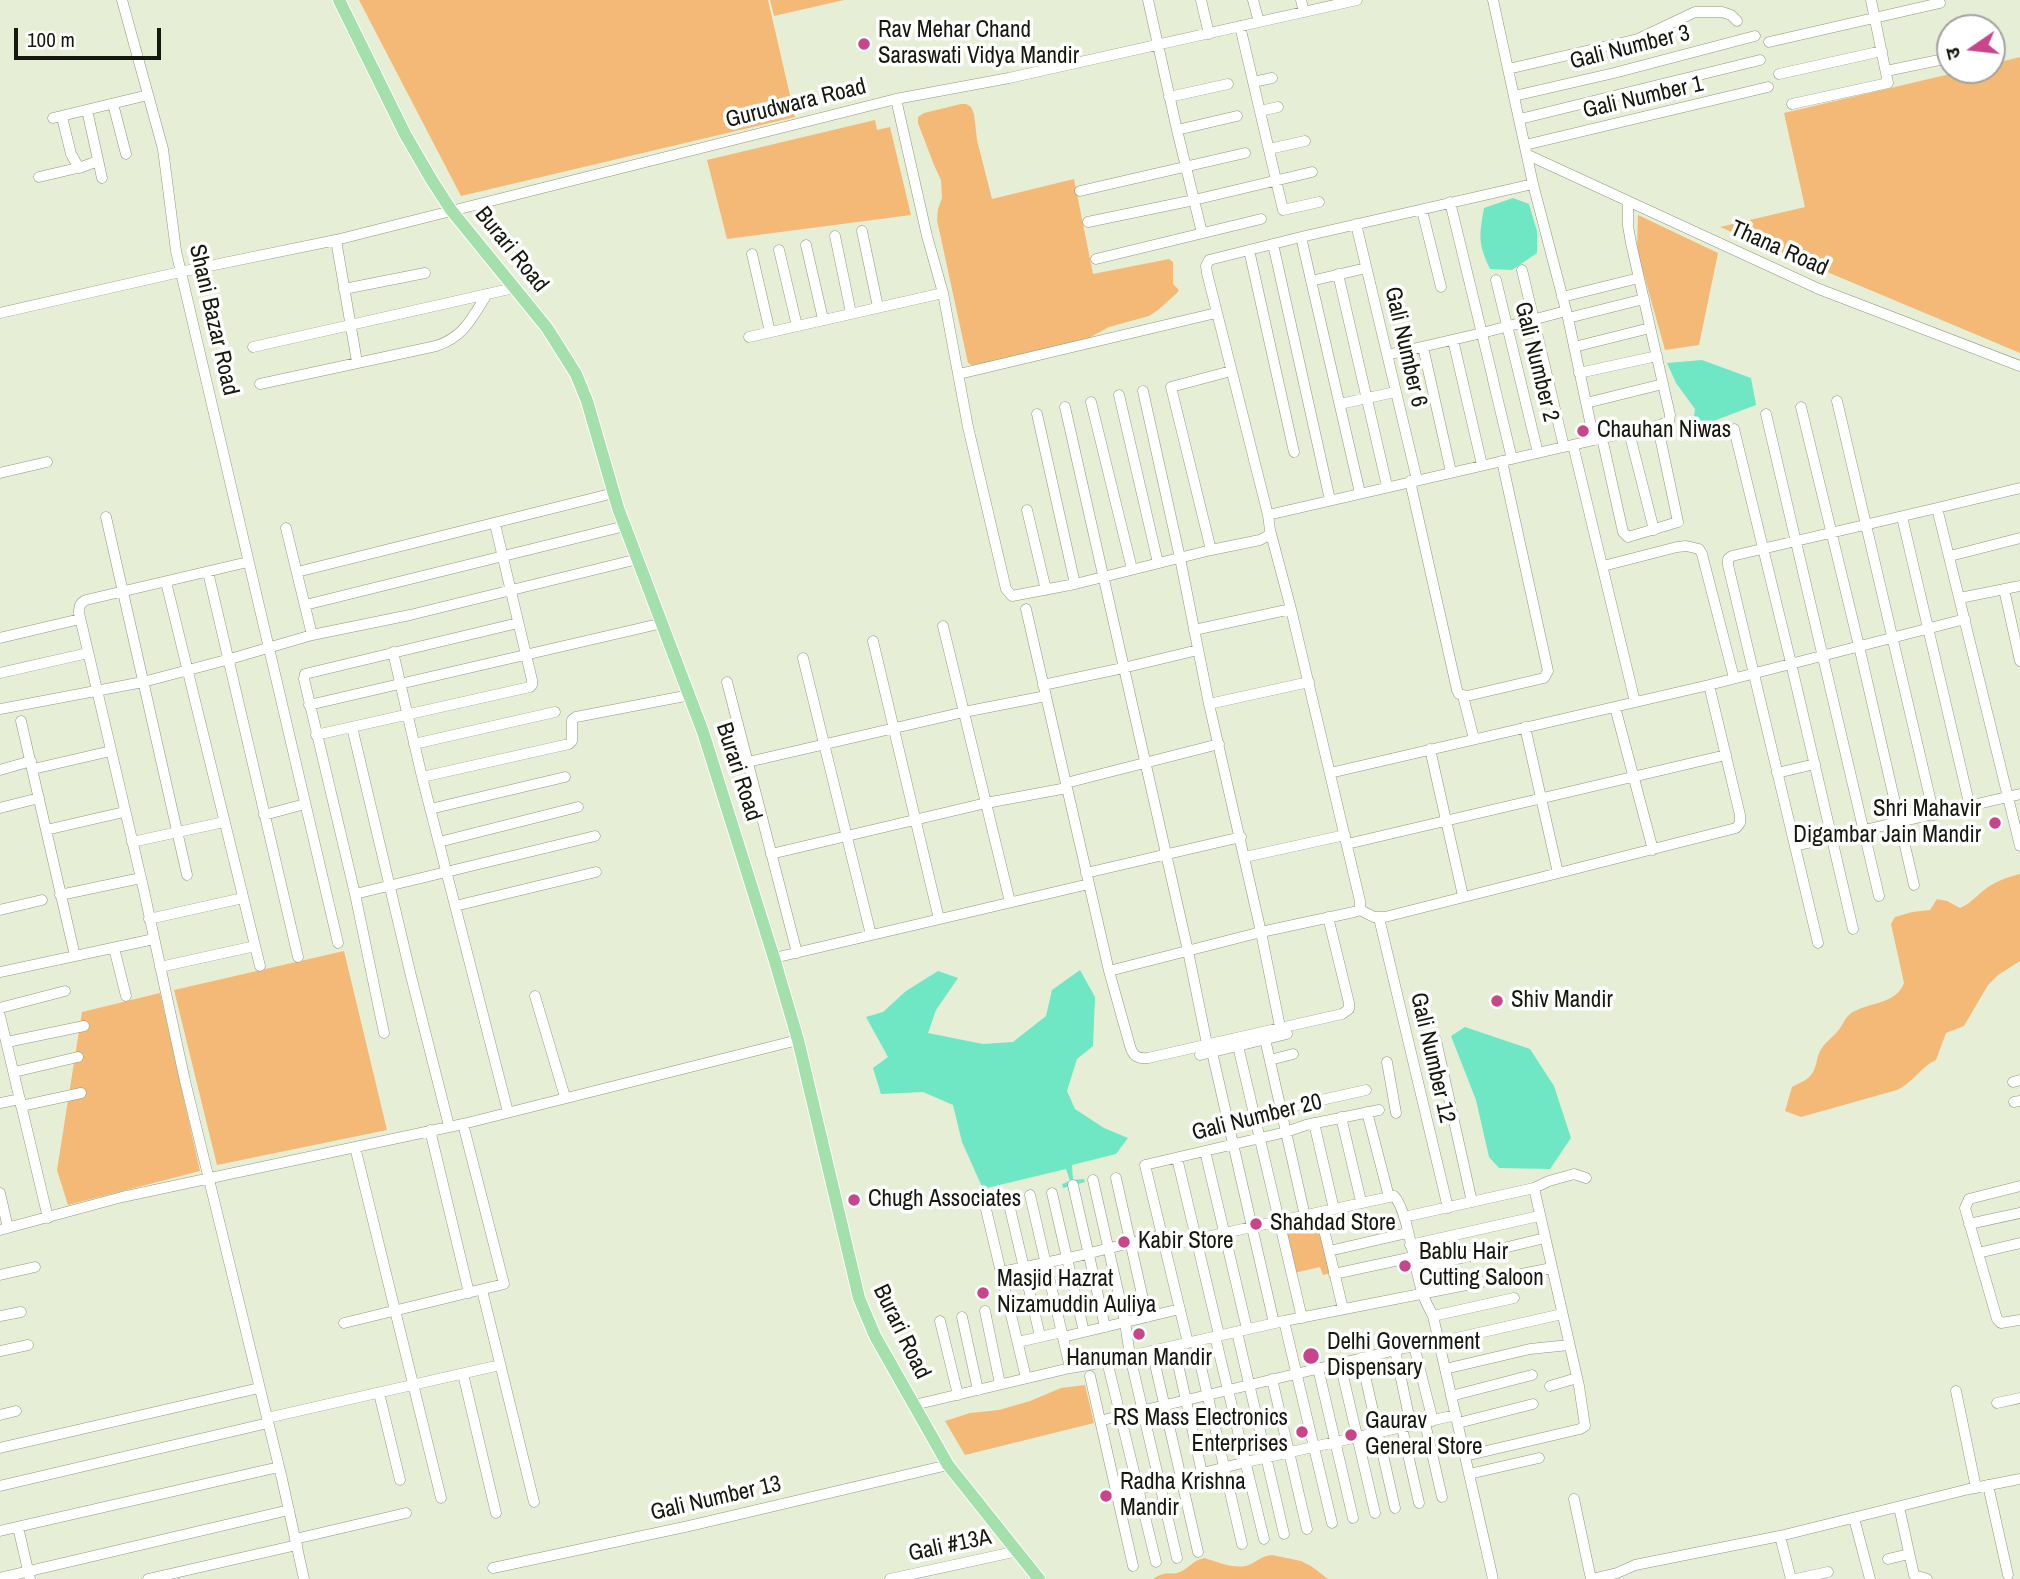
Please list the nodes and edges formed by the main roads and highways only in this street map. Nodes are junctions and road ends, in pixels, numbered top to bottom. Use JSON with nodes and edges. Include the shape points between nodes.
{"nodes":[{"id":1,"x":339,"y":0,"type":"edge"},
{"id":2,"x":1039,"y":1579,"type":"edge"}],
"edges":[{"from":1,"to":2,"type":"main road","name":"Burari Road","via":[[405,134],[451,210],[547,328],[576,374],[625,526],[720,783],[774,958],[859,1298],[875,1336],[948,1465]]}]}
